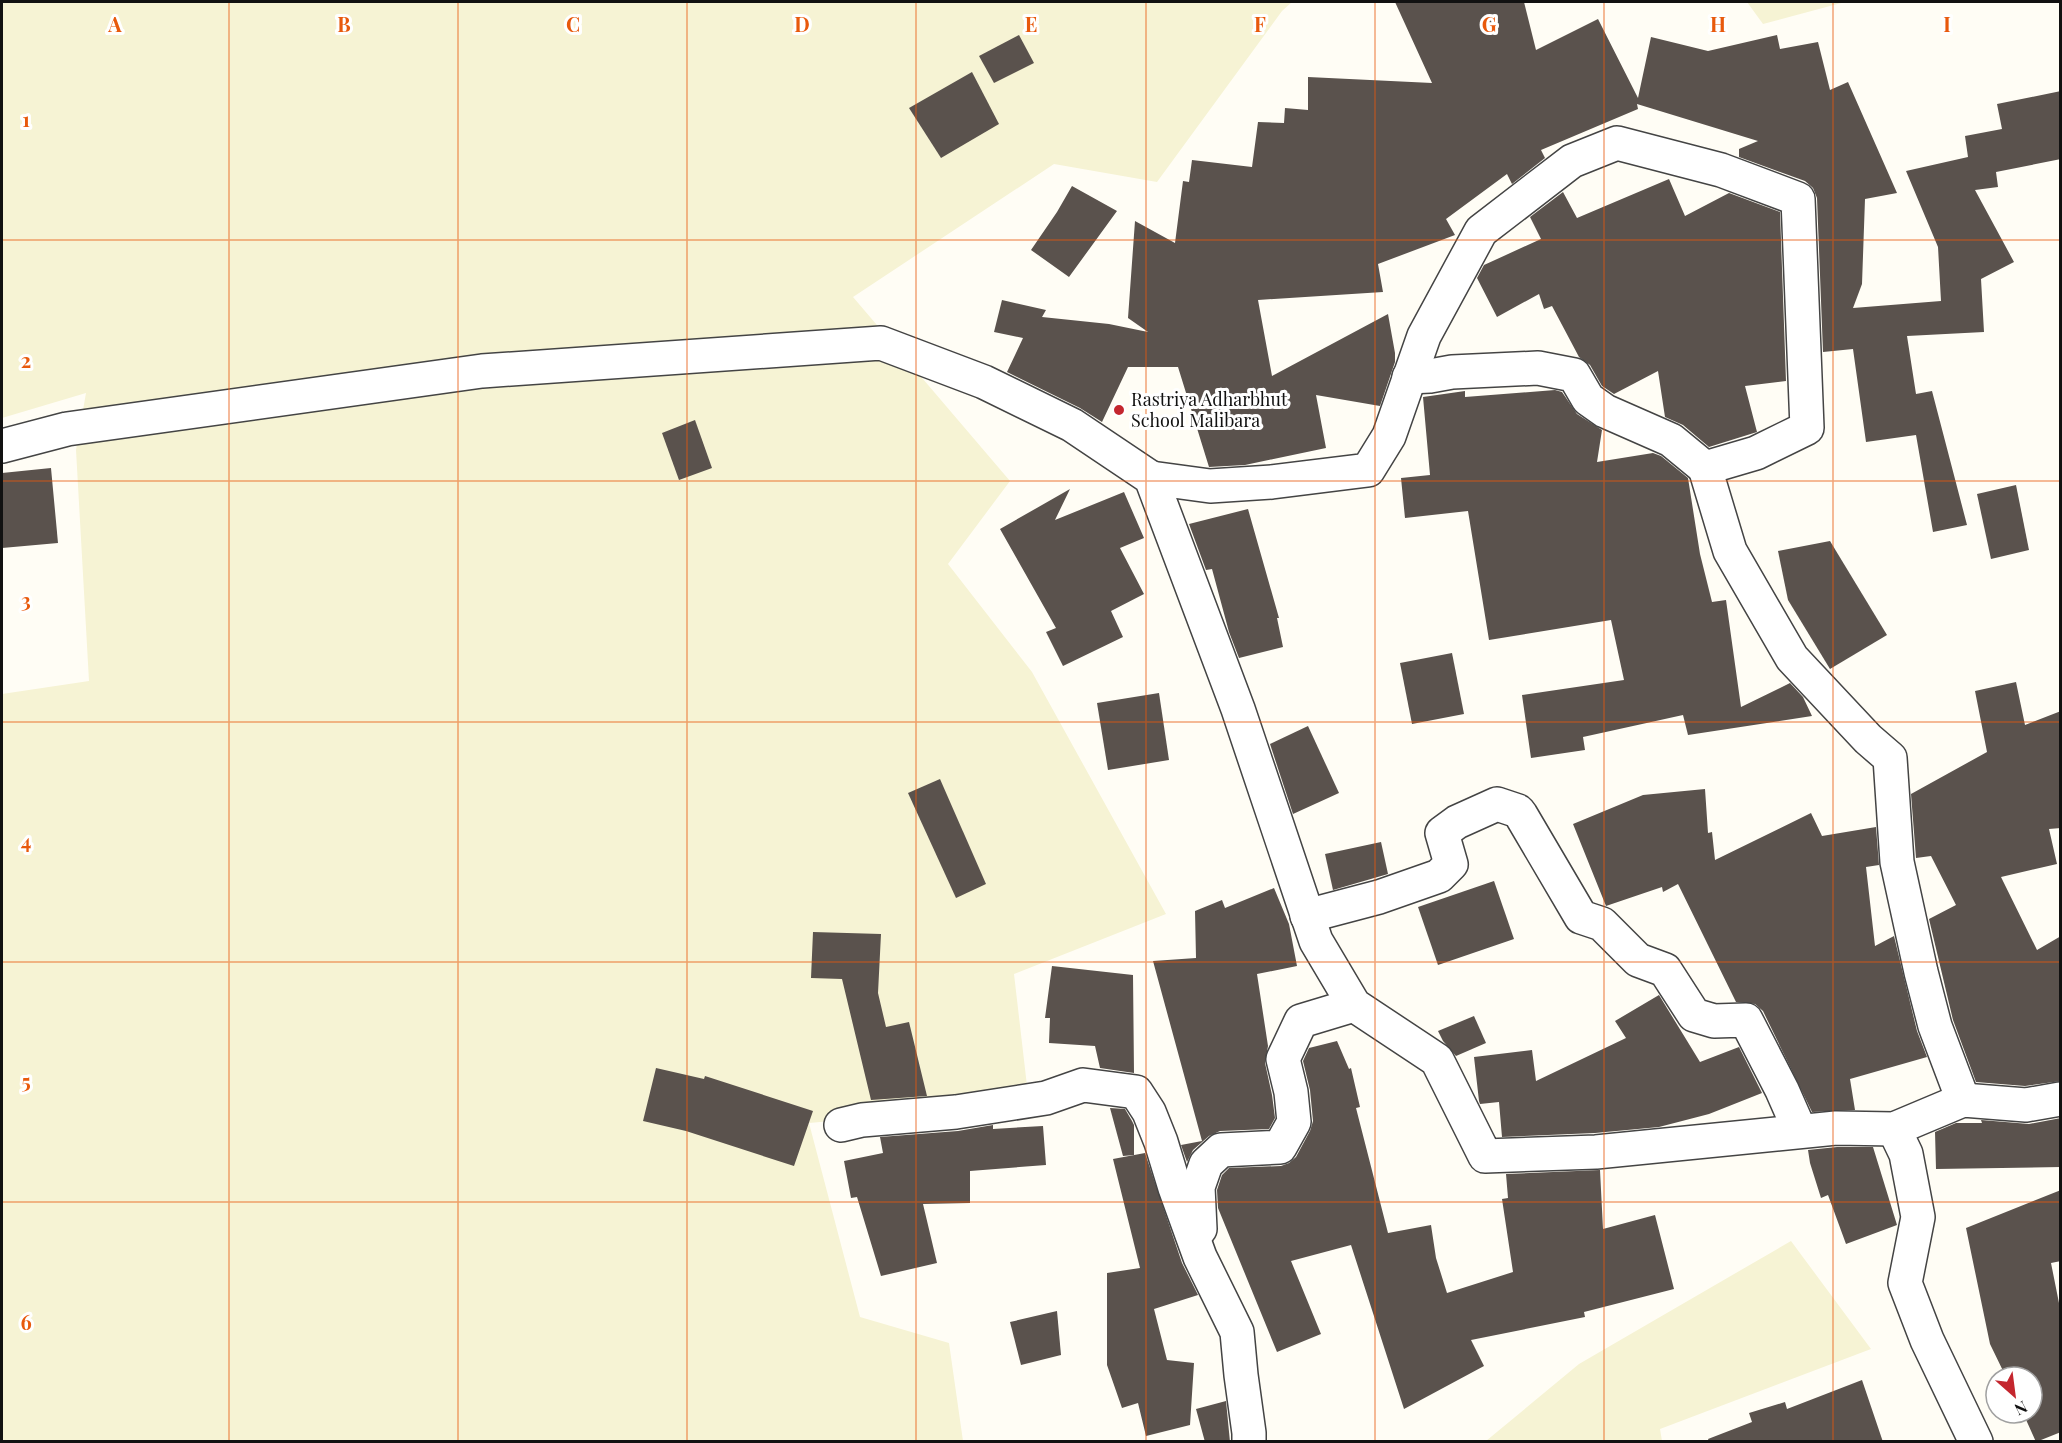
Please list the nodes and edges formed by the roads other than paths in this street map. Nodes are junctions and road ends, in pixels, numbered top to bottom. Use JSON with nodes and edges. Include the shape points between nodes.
{"nodes":[{"id":1,"x":1409,"y":377,"type":"junction"},
{"id":2,"x":2,"y":446,"type":"edge"},
{"id":3,"x":1705,"y":468,"type":"junction"},
{"id":4,"x":1152,"y":478,"type":"junction"},
{"id":5,"x":1307,"y":916,"type":"junction"},
{"id":6,"x":1354,"y":1005,"type":"junction"},
{"id":7,"x":2061,"y":1099,"type":"edge"},
{"id":8,"x":1963,"y":1100,"type":"junction"},
{"id":9,"x":841,"y":1125,"type":"dead end"},
{"id":10,"x":1894,"y":1129,"type":"junction"},
{"id":11,"x":1800,"y":1131,"type":"junction"},
{"id":12,"x":1200,"y":1257,"type":"junction"},
{"id":13,"x":1249,"y":1442,"type":"edge"},
{"id":14,"x":1976,"y":1442,"type":"edge"}],
"edges":[{"from":1,"to":3,"type":"street","via":[[1538,368],[1574,375],[1588,399],[1605,411],[1671,440]]},
{"from":1,"to":3,"type":"street","via":[[1424,336],[1481,231],[1572,161],[1617,143],[1721,170],[1798,199],[1807,428],[1756,453]]},
{"from":1,"to":4,"type":"street","via":[[1389,436],[1368,470],[1210,486]]},
{"from":2,"to":4,"type":"street","via":[[67,429],[482,371],[881,343],[984,382],[1072,425]]},
{"from":3,"to":8,"type":"street","via":[[1730,551],[1792,658],[1890,758],[1897,862],[1935,1026]]},
{"from":4,"to":5,"type":"street","via":[[1238,709]]},
{"from":5,"to":6,"type":"street","via":[[1316,941]]},
{"from":5,"to":11,"type":"street","via":[[1439,876],[1451,864],[1442,833],[1497,804],[1518,811],[1581,917],[1602,924],[1638,960],[1665,970],[1694,1015],[1714,1021],[1746,1020]]},
{"from":6,"to":11,"type":"street","via":[[1437,1060],[1485,1156],[1596,1152]]},
{"from":6,"to":12,"type":"street","via":[[1301,1021],[1283,1059],[1294,1122],[1281,1148],[1221,1150],[1206,1164],[1198,1187]]},
{"from":7,"to":8,"type":"street","via":[[2026,1105]]},
{"from":8,"to":10,"type":"street"},
{"from":9,"to":12,"type":"street","via":[[1046,1098],[1083,1085],[1136,1092],[1161,1142]]},
{"from":10,"to":11,"type":"street"},
{"from":10,"to":14,"type":"street","via":[[1906,1154],[1918,1217],[1905,1282],[1927,1340]]},
{"from":12,"to":13,"type":"street","via":[[1237,1332]]}]}
